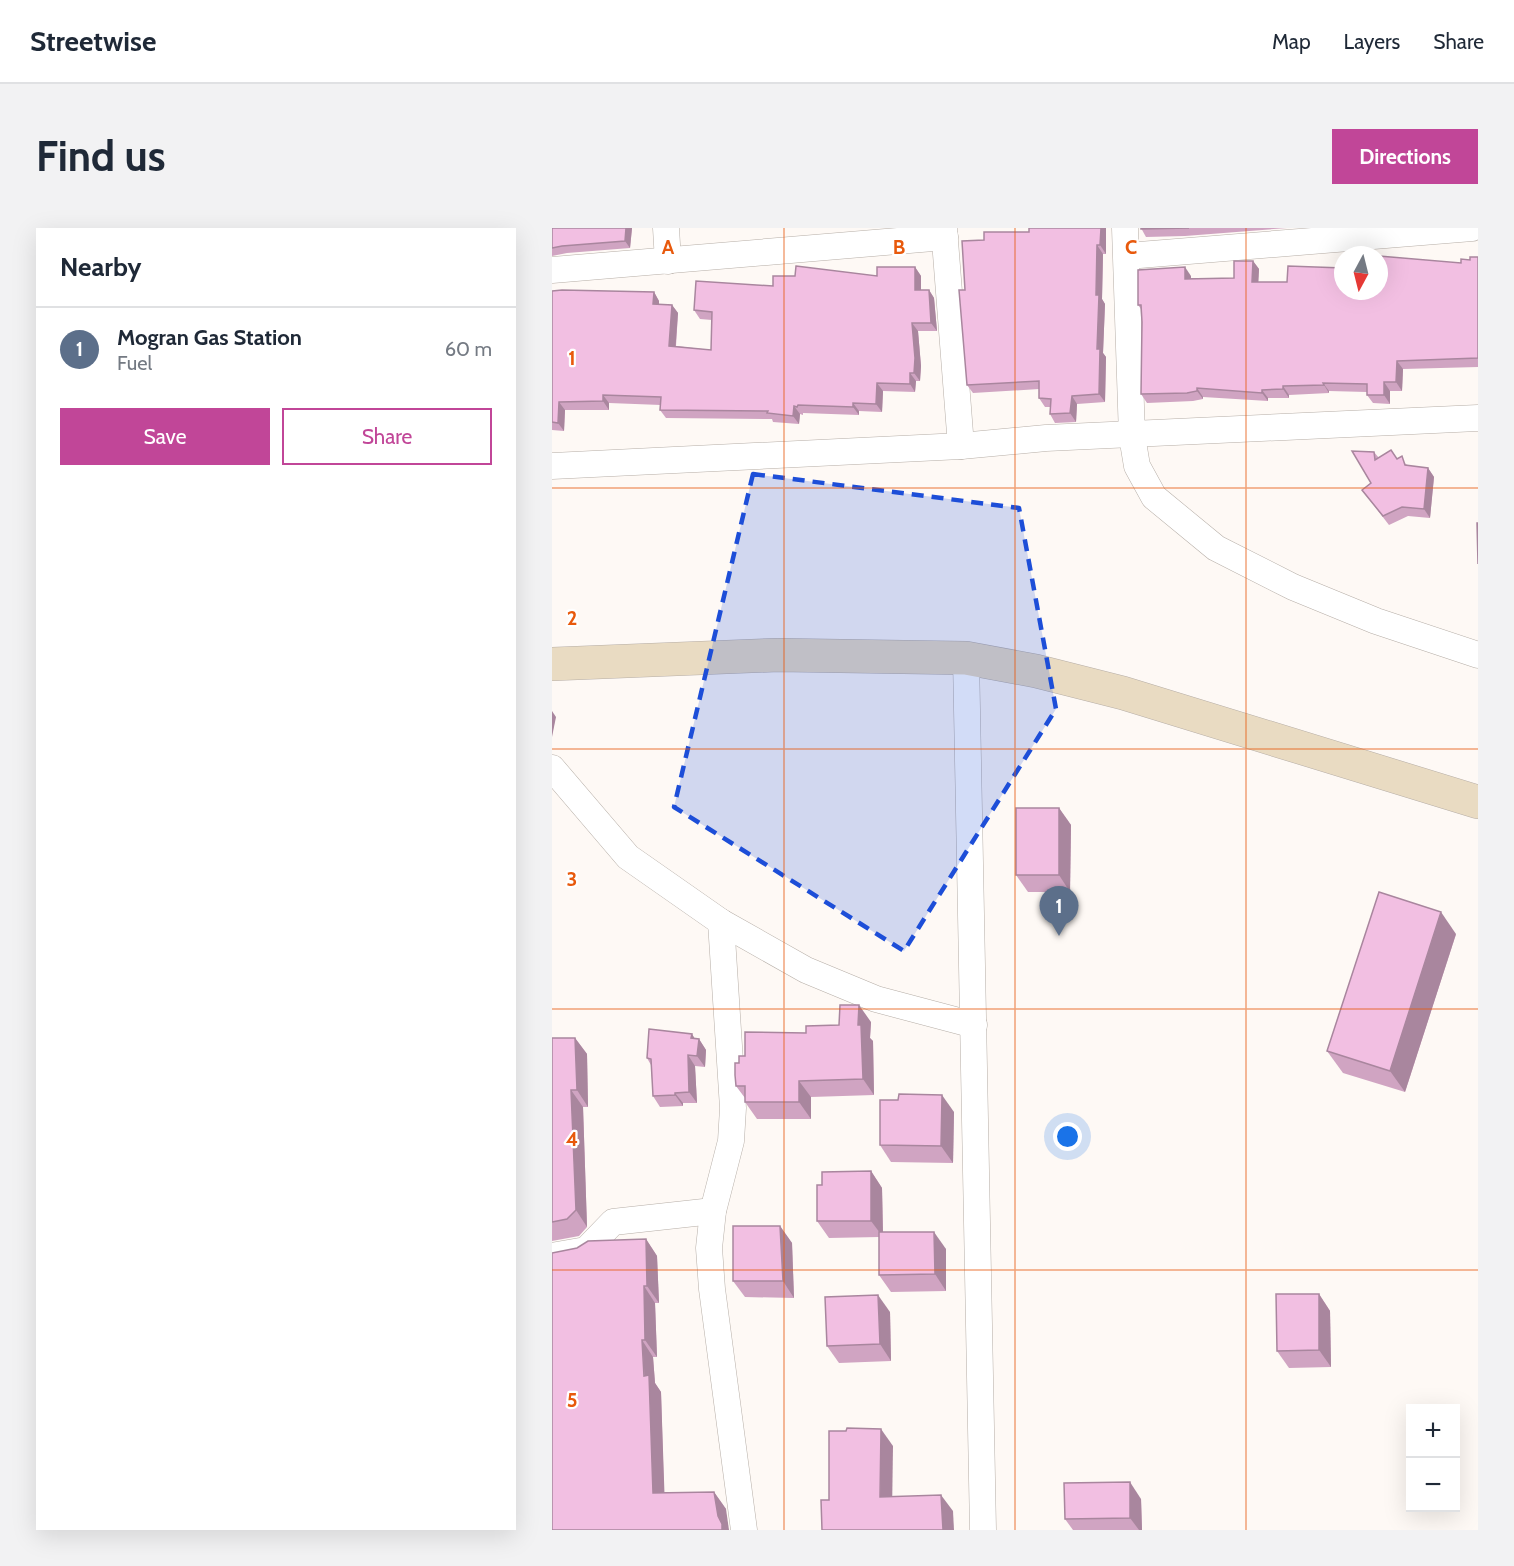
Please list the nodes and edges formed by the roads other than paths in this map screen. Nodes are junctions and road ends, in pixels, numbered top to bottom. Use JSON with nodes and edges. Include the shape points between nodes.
{"nodes":[{"id":1,"x":666,"y":228,"type":"edge"},
{"id":2,"x":1125,"y":228,"type":"edge"},
{"id":3,"x":1472,"y":228,"type":"edge"},
{"id":4,"x":944,"y":233,"type":"edge"},
{"id":5,"x":1127,"y":256,"type":"junction"},
{"id":6,"x":668,"y":261,"type":"junction"},
{"id":7,"x":552,"y":270,"type":"edge"},
{"id":8,"x":1478,"y":418,"type":"edge"},
{"id":9,"x":1131,"y":436,"type":"junction"},
{"id":10,"x":961,"y":446,"type":"junction"},
{"id":11,"x":552,"y":466,"type":"edge"},
{"id":12,"x":1478,"y":655,"type":"edge"},
{"id":13,"x":966,"y":658,"type":"junction"},
{"id":14,"x":552,"y":664,"type":"edge"},
{"id":15,"x":552,"y":768,"type":"edge"},
{"id":16,"x":1478,"y":802,"type":"edge"},
{"id":17,"x":721,"y":922,"type":"junction"},
{"id":18,"x":974,"y":1024,"type":"junction"},
{"id":19,"x":712,"y":1211,"type":"junction"},
{"id":20,"x":552,"y":1256,"type":"edge"},
{"id":21,"x":744,"y":1530,"type":"edge"},
{"id":22,"x":983,"y":1530,"type":"edge"}],
"edges":[{"from":1,"to":6,"type":"street"},
{"from":2,"to":5,"type":"street"},
{"from":3,"to":5,"type":"street"},
{"from":4,"to":6,"type":"street"},
{"from":4,"to":10,"type":"street"},
{"from":5,"to":9,"type":"street"},
{"from":6,"to":7,"type":"street"},
{"from":8,"to":9,"type":"street"},
{"from":9,"to":10,"type":"street"},
{"from":9,"to":12,"type":"street","via":[[1137,466],[1154,497],[1216,548],[1293,587],[1376,621]]},
{"from":10,"to":11,"type":"street"},
{"from":13,"to":14,"type":"street","via":[[778,655]]},
{"from":13,"to":16,"type":"street","via":[[1123,693]]},
{"from":13,"to":18,"type":"street"},
{"from":15,"to":17,"type":"street","via":[[628,857]]},
{"from":17,"to":18,"type":"street","via":[[806,970],[876,999]]},
{"from":17,"to":19,"type":"street","via":[[733,1108],[731,1141]]},
{"from":18,"to":22,"type":"street"},
{"from":19,"to":20,"type":"street","via":[[613,1222],[586,1250]]},
{"from":19,"to":21,"type":"street","via":[[712,1289]]}]}
